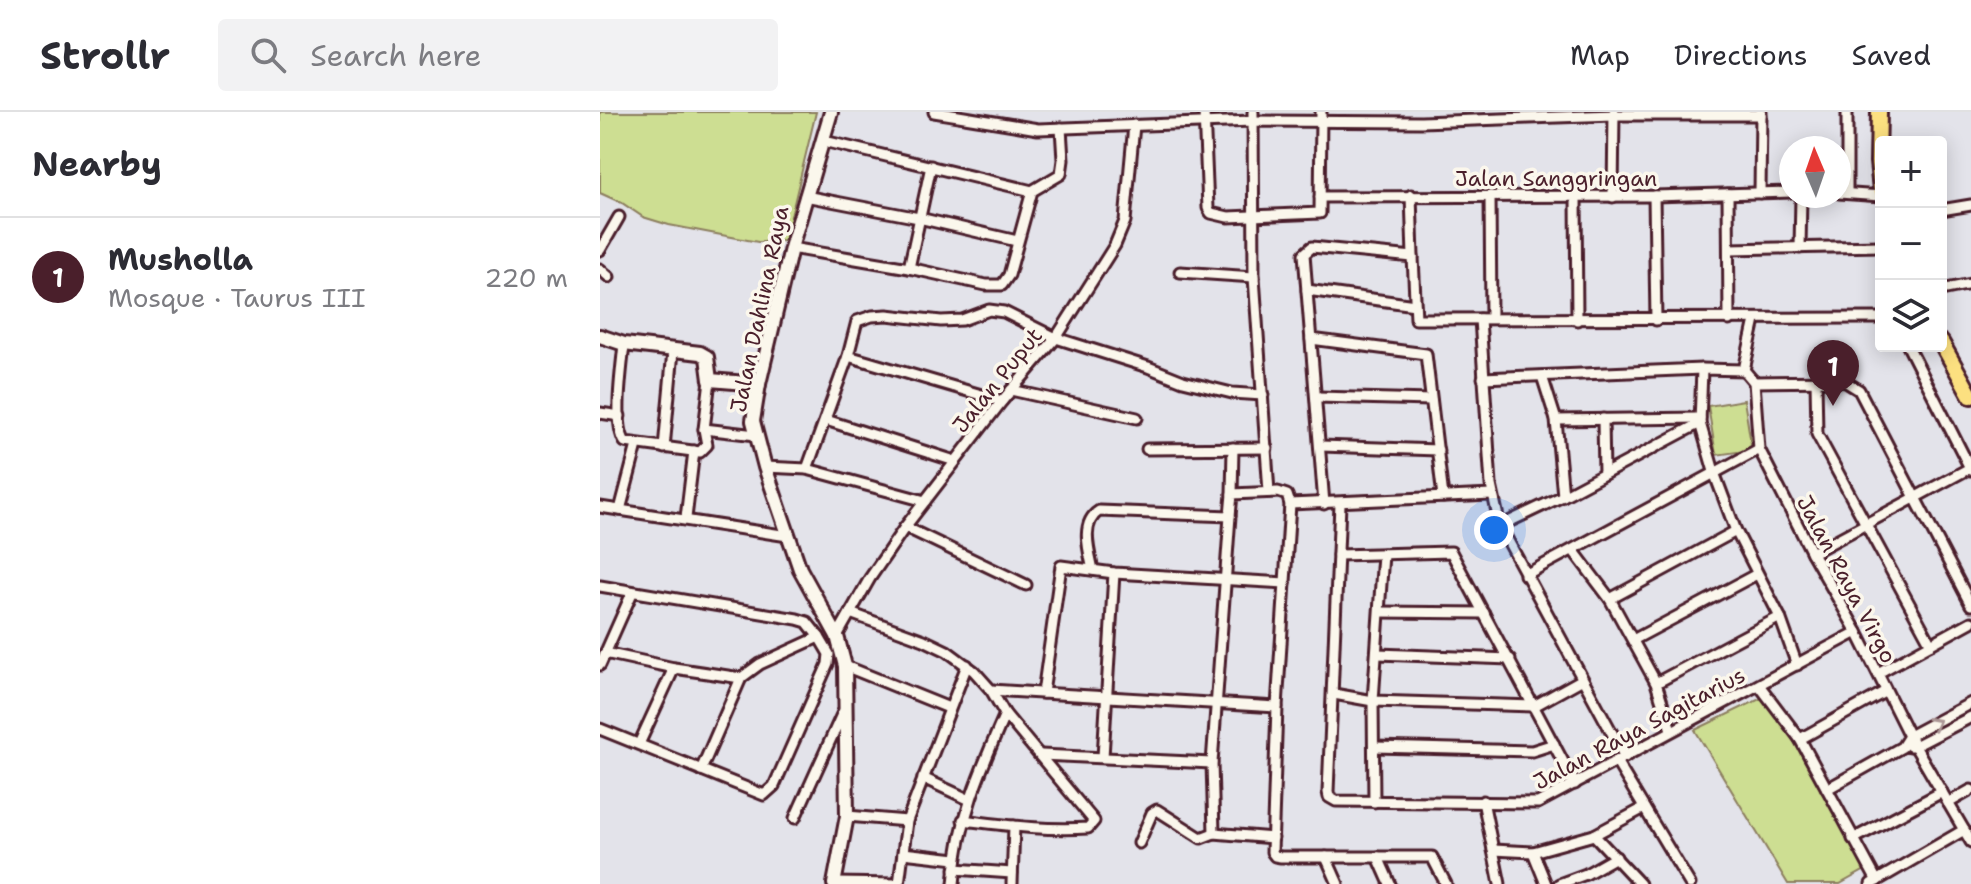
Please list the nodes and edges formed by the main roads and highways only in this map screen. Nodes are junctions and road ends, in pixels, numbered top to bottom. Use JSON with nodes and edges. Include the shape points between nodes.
{"nodes":[{"id":1,"x":1879,"y":112,"type":"edge"},
{"id":2,"x":1879,"y":136,"type":"edge"},
{"id":3,"x":1947,"y":352,"type":"edge"},
{"id":4,"x":1971,"y":396,"type":"edge"}],
"edges":[{"from":1,"to":2,"type":"main road"},
{"from":3,"to":4,"type":"main road"}]}
